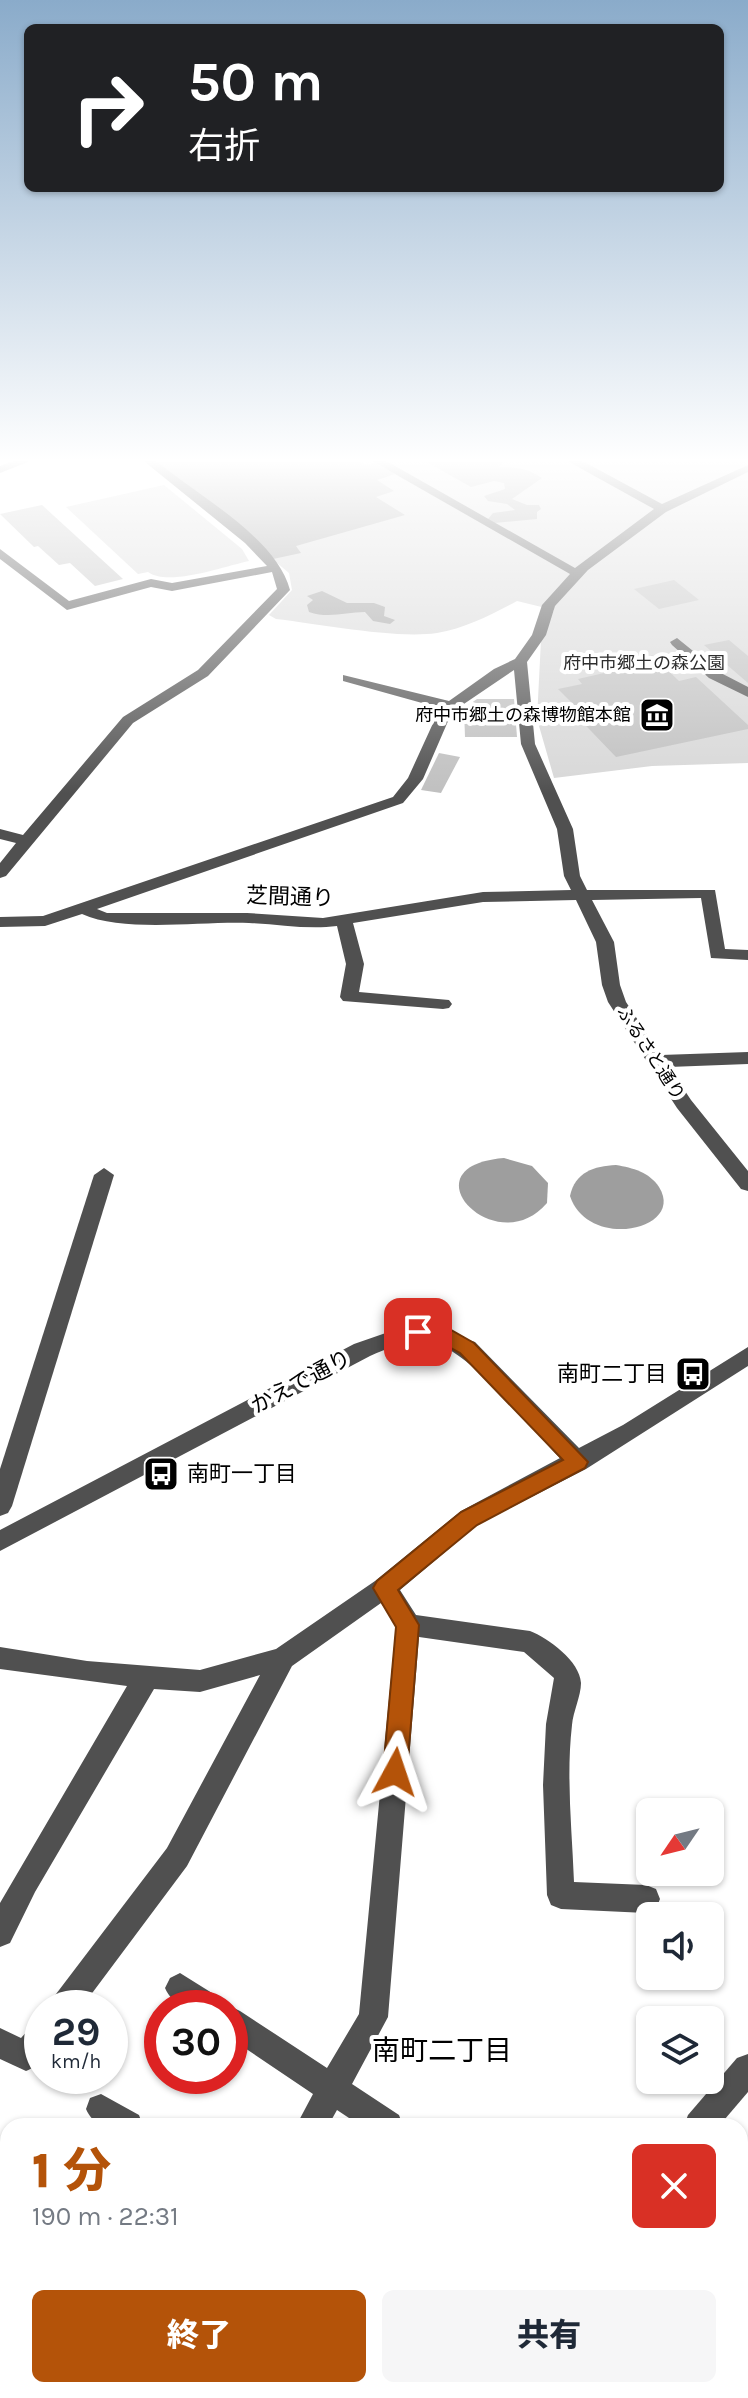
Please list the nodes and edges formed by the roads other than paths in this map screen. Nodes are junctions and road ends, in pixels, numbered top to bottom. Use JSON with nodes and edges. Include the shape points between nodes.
{"nodes":[{"id":1,"x":21,"y":570,"type":"edge"},
{"id":2,"x":265,"y":570,"type":"edge"},
{"id":3,"x":276,"y":570,"type":"edge"},
{"id":4,"x":581,"y":570,"type":"edge"},
{"id":5,"x":677,"y":642,"type":"dead end"},
{"id":6,"x":520,"y":662,"type":"junction"},
{"id":7,"x":348,"y":678,"type":"dead end"},
{"id":8,"x":748,"y":693,"type":"edge"},
{"id":9,"x":451,"y":706,"type":"junction"},
{"id":10,"x":0,"y":834,"type":"edge"},
{"id":11,"x":26,"y":841,"type":"junction"},
{"id":12,"x":0,"y":873,"type":"edge"},
{"id":13,"x":580,"y":895,"type":"junction"},
{"id":14,"x":82,"y":908,"type":"junction"},
{"id":15,"x":344,"y":921,"type":"junction"},
{"id":16,"x":0,"y":922,"type":"edge"},
{"id":17,"x":748,"y":955,"type":"edge"},
{"id":18,"x":443,"y":1004,"type":"dead end"},
{"id":19,"x":748,"y":1058,"type":"edge"},
{"id":20,"x":658,"y":1061,"type":"junction"},
{"id":21,"x":104,"y":1175,"type":"dead end"},
{"id":22,"x":748,"y":1184,"type":"edge"},
{"id":23,"x":748,"y":1355,"type":"edge"},
{"id":24,"x":578,"y":1462,"type":"junction"},
{"id":25,"x":0,"y":1506,"type":"edge"},
{"id":26,"x":0,"y":1541,"type":"edge"},
{"id":27,"x":384,"y":1588,"type":"junction"},
{"id":28,"x":408,"y":1625,"type":"junction"},
{"id":29,"x":0,"y":1658,"type":"edge"},
{"id":30,"x":283,"y":1658,"type":"junction"},
{"id":31,"x":147,"y":1677,"type":"junction"},
{"id":32,"x":646,"y":1899,"type":"dead end"},
{"id":33,"x":0,"y":1933,"type":"edge"},
{"id":34,"x":180,"y":1988,"type":"dead end"},
{"id":35,"x":77,"y":1990,"type":"edge"},
{"id":36,"x":183,"y":1990,"type":"edge"},
{"id":37,"x":248,"y":2033,"type":"edge"},
{"id":38,"x":0,"y":2043,"type":"edge"},
{"id":39,"x":24,"y":2055,"type":"edge"},
{"id":40,"x":748,"y":2069,"type":"edge"},
{"id":41,"x":333,"y":2087,"type":"junction"},
{"id":42,"x":101,"y":2109,"type":"dead end"},
{"id":43,"x":115,"y":2118,"type":"edge"},
{"id":44,"x":316,"y":2118,"type":"edge"},
{"id":45,"x":377,"y":2118,"type":"edge"},
{"id":46,"x":706,"y":2118,"type":"edge"}],
"edges":[{"from":1,"to":2,"type":"street","via":[[67,606],[151,583],[172,587]]},
{"from":3,"to":11,"type":"street","via":[[285,583],[280,597],[203,673],[128,720]]},
{"from":4,"to":6,"type":"street","via":[[549,605],[539,635]]},
{"from":5,"to":8,"type":"street","via":[[714,675]]},
{"from":6,"to":9,"type":"street"},
{"from":6,"to":13,"type":"street","name":"ふるさと通り","via":[[528,744],[565,829]]},
{"from":7,"to":9,"type":"street"},
{"from":9,"to":14,"type":"street","via":[[415,779],[398,800]]},
{"from":10,"to":11,"type":"street"},
{"from":11,"to":12,"type":"street"},
{"from":13,"to":15,"type":"street","name":"芝間通り","via":[[454,900]]},
{"from":13,"to":17,"type":"street","name":"芝間通り","via":[[709,893],[717,954]]},
{"from":13,"to":20,"type":"street","name":"ふるさと通り","via":[[605,942],[617,1002]]},
{"from":14,"to":15,"type":"street","name":"芝間通り","via":[[104,918]]},
{"from":14,"to":16,"type":"street","via":[[45,921]]},
{"from":15,"to":18,"type":"street","via":[[355,964],[349,997]]},
{"from":19,"to":20,"type":"street"},
{"from":20,"to":22,"type":"street","name":"ふるさと通り"},
{"from":21,"to":25,"type":"street"},
{"from":23,"to":24,"type":"street"},
{"from":24,"to":26,"type":"street","name":"かえで通り","via":[[467,1348],[444,1335],[418,1332],[362,1350]]},
{"from":24,"to":27,"type":"street","via":[[469,1518]]},
{"from":27,"to":28,"type":"street"},
{"from":27,"to":30,"type":"street"},
{"from":28,"to":32,"type":"street","via":[[530,1642],[565,1672],[556,1785],[561,1895]]},
{"from":28,"to":41,"type":"street","via":[[373,2017]]},
{"from":29,"to":31,"type":"street"},
{"from":30,"to":31,"type":"street","via":[[200,1681]]},
{"from":30,"to":35,"type":"street","via":[[177,1857]]},
{"from":31,"to":33,"type":"street"},
{"from":34,"to":36,"type":"street"},
{"from":37,"to":41,"type":"street"},
{"from":38,"to":39,"type":"street"},
{"from":40,"to":46,"type":"street"},
{"from":41,"to":44,"type":"street"},
{"from":41,"to":45,"type":"street"},
{"from":42,"to":43,"type":"street"}]}
